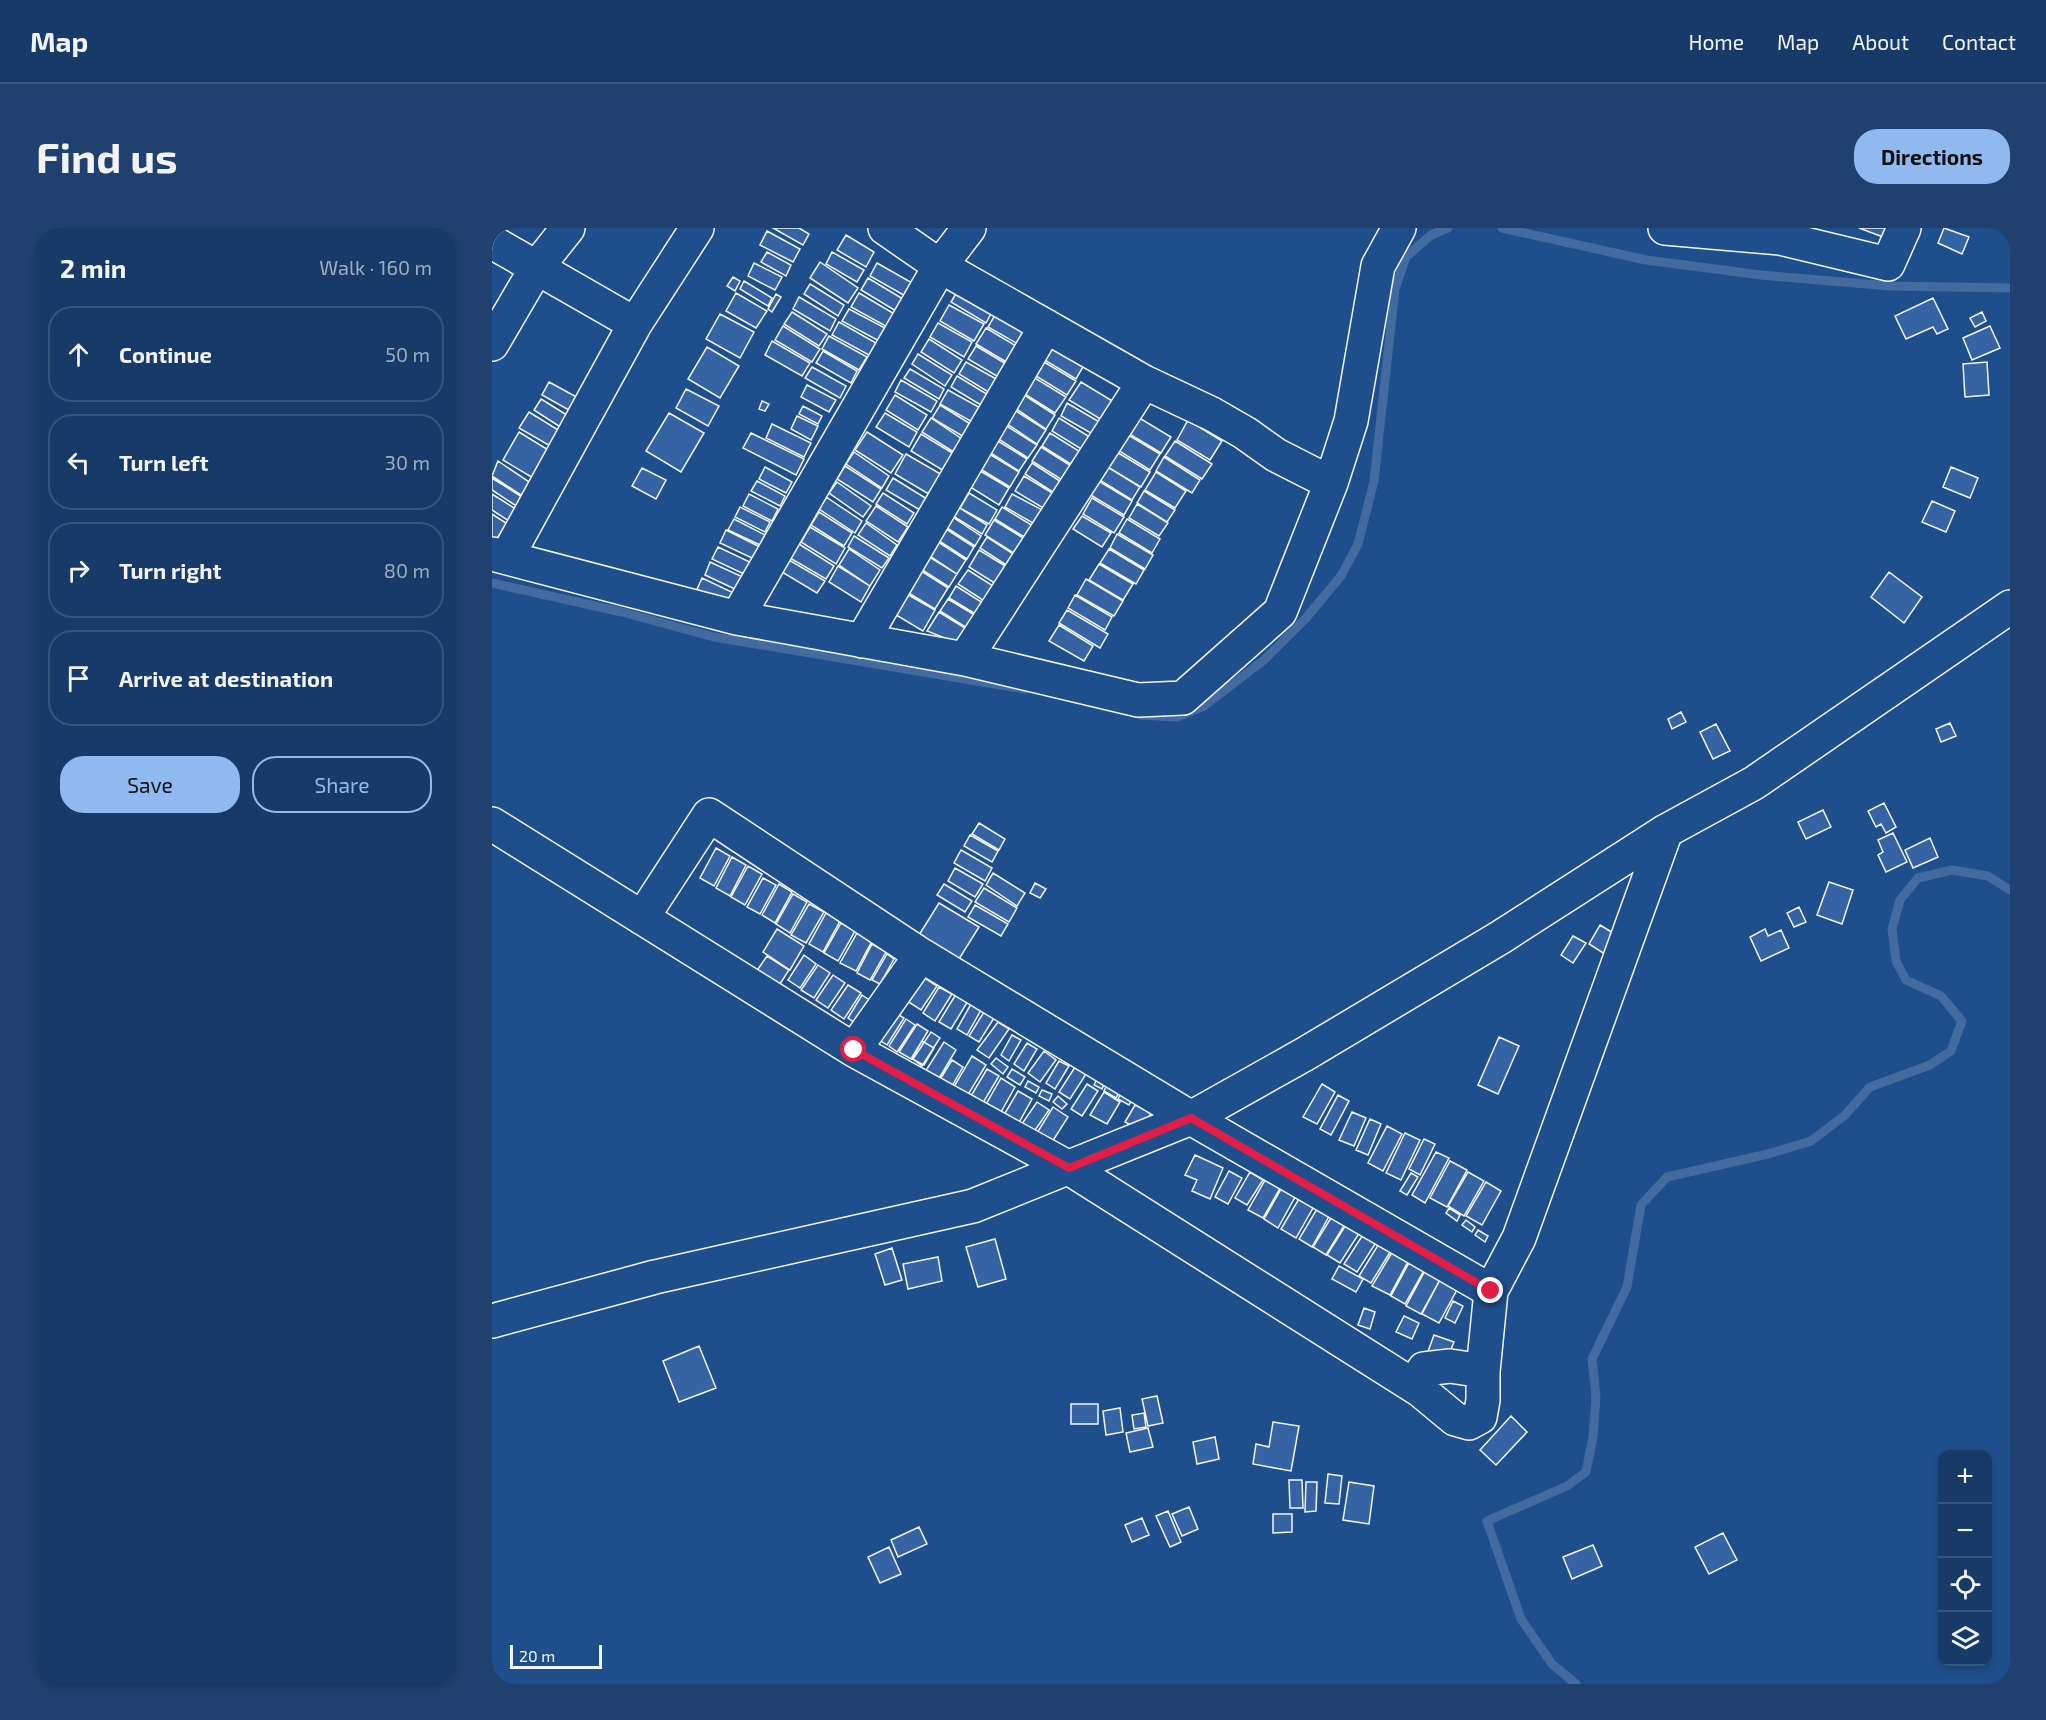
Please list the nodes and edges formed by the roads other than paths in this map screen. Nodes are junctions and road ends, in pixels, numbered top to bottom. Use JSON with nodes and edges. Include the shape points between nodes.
{"nodes":[{"id":1,"x":568,"y":228,"type":"edge"},
{"id":2,"x":697,"y":228,"type":"edge"},
{"id":3,"x":885,"y":228,"type":"edge"},
{"id":4,"x":969,"y":228,"type":"edge"},
{"id":5,"x":1399,"y":228,"type":"edge"},
{"id":6,"x":1665,"y":228,"type":"edge"},
{"id":7,"x":1904,"y":228,"type":"edge"},
{"id":8,"x":1782,"y":233,"type":"edge"},
{"id":9,"x":492,"y":242,"type":"edge"},
{"id":10,"x":940,"y":266,"type":"junction"},
{"id":11,"x":537,"y":267,"type":"junction"},
{"id":12,"x":635,"y":324,"type":"junction"},
{"id":13,"x":1046,"y":326,"type":"junction"},
{"id":14,"x":492,"y":344,"type":"edge"},
{"id":15,"x":1144,"y":382,"type":"junction"},
{"id":16,"x":1331,"y":483,"type":"junction"},
{"id":17,"x":500,"y":556,"type":"edge"},
{"id":18,"x":2010,"y":607,"type":"edge"},
{"id":19,"x":737,"y":618,"type":"junction"},
{"id":20,"x":862,"y":641,"type":"junction"},
{"id":21,"x":965,"y":659,"type":"junction"},
{"id":22,"x":492,"y":824,"type":"edge"},
{"id":23,"x":1666,"y":831,"type":"junction"},
{"id":24,"x":642,"y":918,"type":"junction"},
{"id":25,"x":921,"y":955,"type":"junction"},
{"id":26,"x":854,"y":1050,"type":"junction"},
{"id":27,"x":1191,"y":1118,"type":"junction"},
{"id":28,"x":1069,"y":1168,"type":"junction"},
{"id":29,"x":1491,"y":1291,"type":"junction"},
{"id":30,"x":492,"y":1321,"type":"edge"},
{"id":31,"x":1483,"y":1371,"type":"junction"},
{"id":32,"x":1420,"y":1390,"type":"junction"}],
"edges":[{"from":1,"to":11,"type":"street"},
{"from":2,"to":12,"type":"street"},
{"from":3,"to":10,"type":"street"},
{"from":4,"to":10,"type":"street"},
{"from":5,"to":16,"type":"street","via":[[1378,266],[1351,421]]},
{"from":6,"to":8,"type":"street"},
{"from":7,"to":8,"type":"street","via":[[1888,264]]},
{"from":9,"to":11,"type":"street"},
{"from":10,"to":13,"type":"street"},
{"from":10,"to":19,"type":"street"},
{"from":11,"to":12,"type":"street"},
{"from":11,"to":14,"type":"street"},
{"from":12,"to":17,"type":"street"},
{"from":13,"to":15,"type":"street"},
{"from":13,"to":20,"type":"street"},
{"from":15,"to":16,"type":"street","via":[[1212,414],[1276,455]]},
{"from":15,"to":21,"type":"street"},
{"from":16,"to":21,"type":"street","via":[[1280,612],[1183,698],[1138,700]]},
{"from":17,"to":19,"type":"street"},
{"from":18,"to":23,"type":"street","via":[[1754,783]]},
{"from":19,"to":20,"type":"street"},
{"from":20,"to":21,"type":"street"},
{"from":22,"to":24,"type":"street"},
{"from":23,"to":27,"type":"street","via":[[1501,937]]},
{"from":23,"to":29,"type":"street","via":[[1519,1238]]},
{"from":24,"to":25,"type":"street","via":[[709,815]]},
{"from":24,"to":26,"type":"street"},
{"from":25,"to":26,"type":"street"},
{"from":25,"to":27,"type":"street"},
{"from":26,"to":28,"type":"street"},
{"from":27,"to":28,"type":"street"},
{"from":27,"to":29,"type":"street"},
{"from":28,"to":30,"type":"street","via":[[973,1206],[655,1277]]},
{"from":28,"to":32,"type":"street"},
{"from":29,"to":31,"type":"street"},
{"from":31,"to":32,"type":"street","via":[[1450,1366],[1424,1369],[1419,1377]]},
{"from":31,"to":32,"type":"street","via":[[1480,1417],[1469,1423],[1455,1419]]}]}
